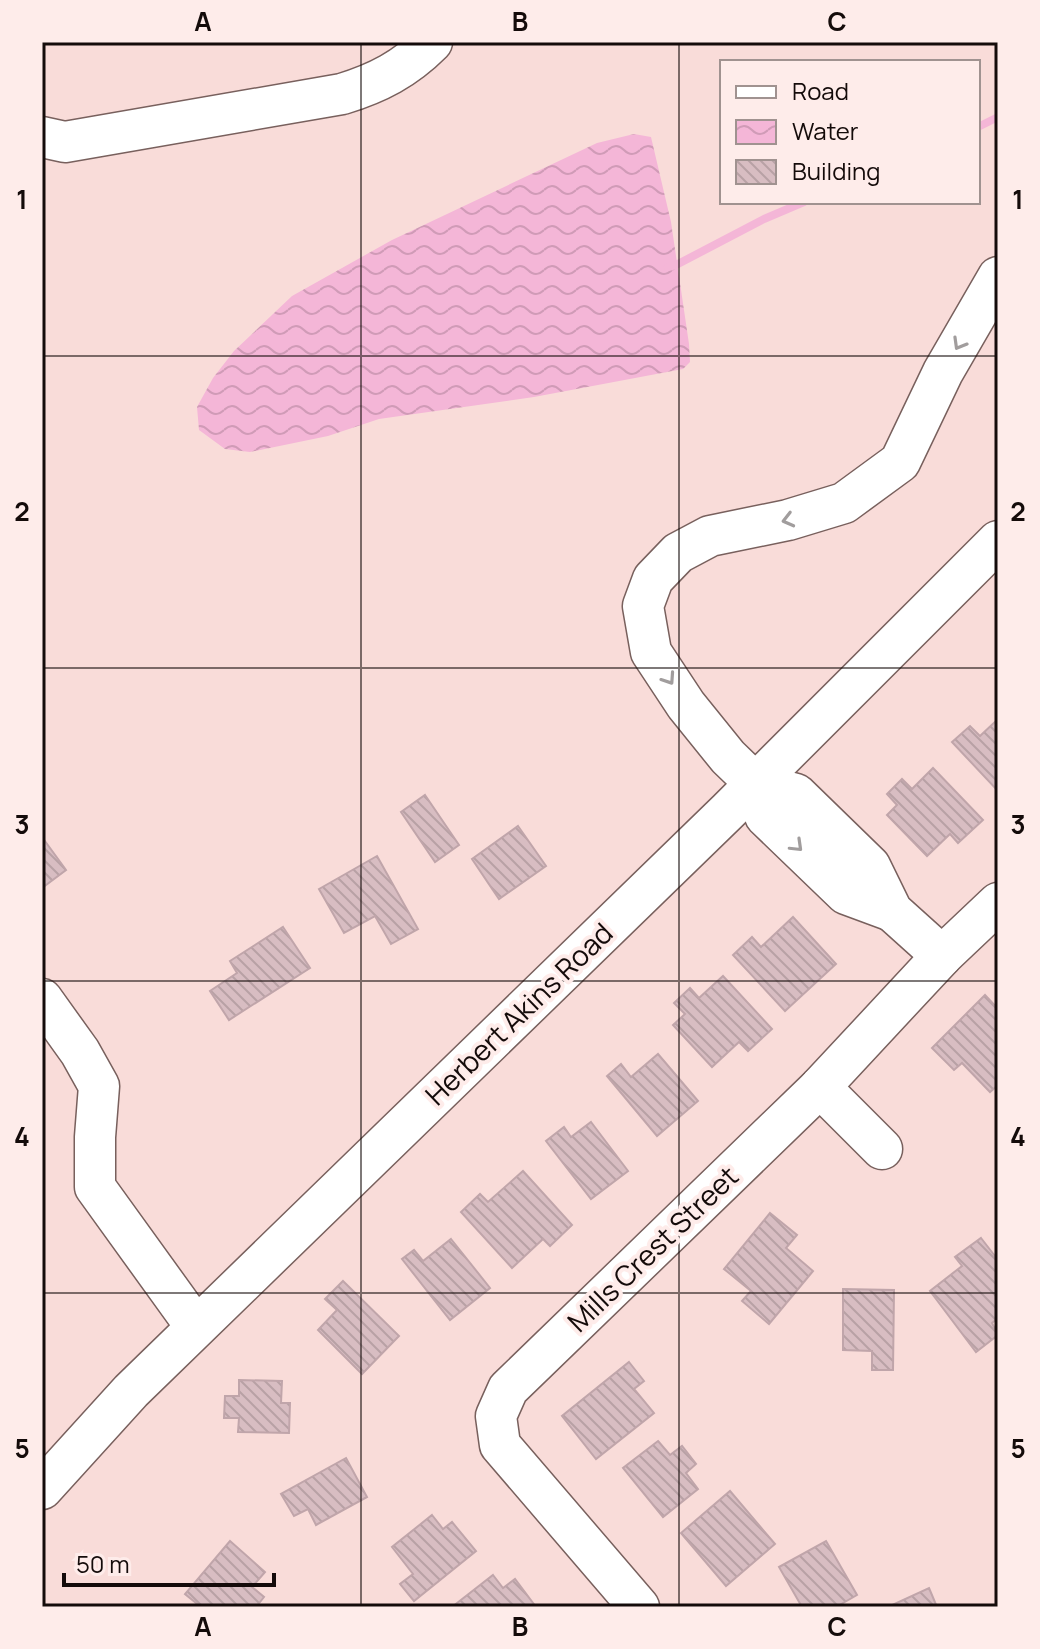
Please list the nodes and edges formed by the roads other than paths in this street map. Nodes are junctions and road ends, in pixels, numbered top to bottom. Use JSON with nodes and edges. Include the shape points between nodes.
{"nodes":[{"id":1,"x":432,"y":42,"type":"edge"},
{"id":2,"x":42,"y":137,"type":"edge"},
{"id":3,"x":998,"y":277,"type":"edge"},
{"id":4,"x":998,"y":541,"type":"edge"},
{"id":5,"x":755,"y":783,"type":"junction"},
{"id":6,"x":998,"y":903,"type":"edge"},
{"id":7,"x":942,"y":956,"type":"junction"},
{"id":8,"x":42,"y":999,"type":"edge"},
{"id":9,"x":820,"y":1087,"type":"junction"},
{"id":10,"x":882,"y":1149,"type":"dead end"},
{"id":11,"x":196,"y":1327,"type":"junction"},
{"id":12,"x":42,"y":1489,"type":"edge"},
{"id":13,"x":639,"y":1607,"type":"edge"}],
"edges":[{"from":1,"to":2,"type":"street","via":[[396,73],[342,94],[65,142]]},
{"from":3,"to":5,"type":"street","one_way":true,"via":[[943,372],[900,462],[844,503],[710,536],[678,553],[653,579],[643,606],[651,652],[686,705]]},
{"from":4,"to":5,"type":"street","name":"Herbert Akins Road"},
{"from":5,"to":7,"type":"street","via":[[796,794],[870,866],[892,911]]},
{"from":5,"to":11,"type":"street","name":"Herbert Akins Road"},
{"from":6,"to":7,"type":"street","name":"Mills Crest Street"},
{"from":7,"to":9,"type":"street","name":"Mills Crest Street"},
{"from":8,"to":11,"type":"street","via":[[99,1086],[95,1187]]},
{"from":9,"to":10,"type":"street"},
{"from":9,"to":13,"type":"street","name":"Mills Crest Street","via":[[480,1416]]},
{"from":11,"to":12,"type":"street","name":"Herbert Akins Road"}]}
